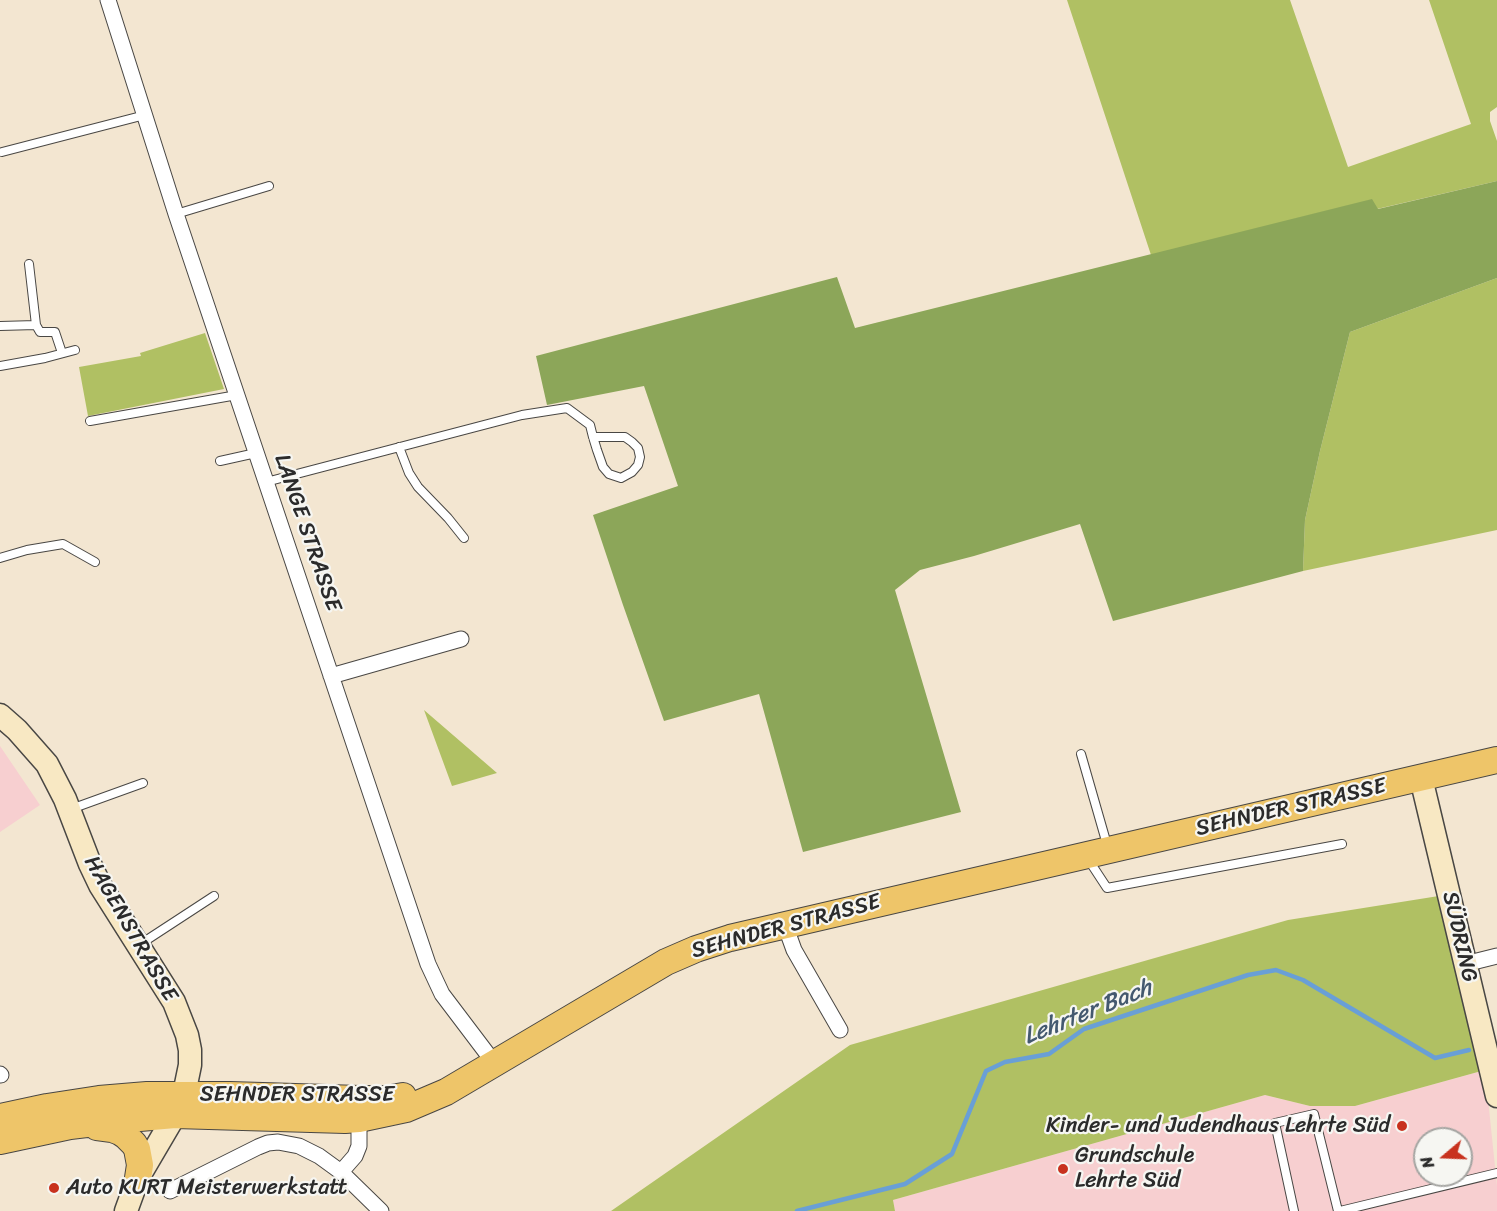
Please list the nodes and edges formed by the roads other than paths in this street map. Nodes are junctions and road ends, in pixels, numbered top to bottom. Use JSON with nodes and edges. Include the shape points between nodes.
{"nodes":[{"id":1,"x":108,"y":0,"type":"edge"},
{"id":2,"x":145,"y":115,"type":"junction"},
{"id":3,"x":2,"y":152,"type":"dead end"},
{"id":4,"x":269,"y":186,"type":"dead end"},
{"id":5,"x":176,"y":214,"type":"junction"},
{"id":6,"x":29,"y":264,"type":"dead end"},
{"id":7,"x":0,"y":326,"type":"edge"},
{"id":8,"x":36,"y":326,"type":"junction"},
{"id":9,"x":75,"y":350,"type":"dead end"},
{"id":10,"x":62,"y":353,"type":"junction"},
{"id":11,"x":0,"y":366,"type":"edge"},
{"id":12,"x":237,"y":395,"type":"junction"},
{"id":13,"x":90,"y":421,"type":"dead end"},
{"id":14,"x":593,"y":436,"type":"junction"},
{"id":15,"x":399,"y":447,"type":"junction"},
{"id":16,"x":256,"y":453,"type":"junction"},
{"id":17,"x":220,"y":461,"type":"dead end"},
{"id":18,"x":266,"y":482,"type":"junction"},
{"id":19,"x":464,"y":538,"type":"dead end"},
{"id":20,"x":0,"y":558,"type":"edge"},
{"id":21,"x":95,"y":562,"type":"dead end"},
{"id":22,"x":461,"y":639,"type":"dead end"},
{"id":23,"x":331,"y":676,"type":"junction"},
{"id":24,"x":0,"y":715,"type":"edge"},
{"id":25,"x":1081,"y":754,"type":"dead end"},
{"id":26,"x":1497,"y":760,"type":"edge"},
{"id":27,"x":1422,"y":778,"type":"junction"},
{"id":28,"x":143,"y":783,"type":"dead end"},
{"id":29,"x":69,"y":809,"type":"junction"},
{"id":30,"x":1342,"y":844,"type":"dead end"},
{"id":31,"x":1097,"y":852,"type":"junction"},
{"id":32,"x":214,"y":896,"type":"dead end"},
{"id":33,"x":785,"y":925,"type":"junction"},
{"id":34,"x":137,"y":945,"type":"junction"},
{"id":35,"x":1497,"y":956,"type":"edge"},
{"id":36,"x":1465,"y":964,"type":"junction"},
{"id":37,"x":840,"y":1030,"type":"dead end"},
{"id":38,"x":486,"y":1069,"type":"junction"},
{"id":39,"x":1497,"y":1096,"type":"edge"},
{"id":40,"x":179,"y":1105,"type":"junction"},
{"id":41,"x":359,"y":1109,"type":"junction"},
{"id":42,"x":0,"y":1117,"type":"edge"},
{"id":43,"x":69,"y":1126,"type":"junction"},
{"id":44,"x":0,"y":1141,"type":"edge"},
{"id":45,"x":341,"y":1172,"type":"junction"},
{"id":46,"x":1497,"y":1173,"type":"edge"},
{"id":47,"x":138,"y":1178,"type":"junction"},
{"id":48,"x":170,"y":1191,"type":"dead end"},
{"id":49,"x":126,"y":1211,"type":"edge"},
{"id":50,"x":381,"y":1211,"type":"edge"},
{"id":51,"x":1294,"y":1211,"type":"edge"},
{"id":52,"x":1339,"y":1211,"type":"edge"}],
"edges":[{"from":1,"to":2,"type":"street","name":"LANGE STRASSE"},
{"from":2,"to":3,"type":"lane"},
{"from":2,"to":5,"type":"street","name":"LANGE STRASSE"},
{"from":4,"to":5,"type":"lane"},
{"from":5,"to":12,"type":"street","name":"LANGE STRASSE"},
{"from":6,"to":8,"type":"lane"},
{"from":7,"to":8,"type":"lane"},
{"from":8,"to":10,"type":"lane","via":[[40,332],[55,332]]},
{"from":9,"to":10,"type":"lane"},
{"from":10,"to":11,"type":"lane"},
{"from":12,"to":13,"type":"lane"},
{"from":12,"to":16,"type":"street","name":"LANGE STRASSE"},
{"from":14,"to":14,"type":"lane","via":[[609,474],[621,478],[633,472],[640,457],[632,442],[625,437]]},
{"from":14,"to":15,"type":"lane","via":[[590,425],[567,408],[522,415]]},
{"from":15,"to":18,"type":"lane"},
{"from":15,"to":19,"type":"lane","via":[[418,487]]},
{"from":16,"to":17,"type":"lane"},
{"from":16,"to":18,"type":"street","name":"LANGE STRASSE"},
{"from":18,"to":23,"type":"street","name":"LANGE STRASSE"},
{"from":20,"to":21,"type":"lane","via":[[63,544]]},
{"from":22,"to":23,"type":"street"},
{"from":23,"to":38,"type":"street","name":"LANGE STRASSE","via":[[428,964]]},
{"from":24,"to":29,"type":"street","name":"HAGENSTRASSE","via":[[47,764]]},
{"from":25,"to":31,"type":"lane"},
{"from":26,"to":27,"type":"main road","name":"SEHNDER STRASSE"},
{"from":27,"to":31,"type":"main road","name":"SEHNDER STRASSE"},
{"from":27,"to":36,"type":"street","name":"SÜDRING"},
{"from":28,"to":29,"type":"lane"},
{"from":29,"to":34,"type":"street","name":"HAGENSTRASSE","via":[[100,885]]},
{"from":30,"to":31,"type":"lane","name":"SEHNDER STRASSE","via":[[1107,888]]},
{"from":31,"to":33,"type":"main road","name":"SEHNDER STRASSE"},
{"from":32,"to":34,"type":"lane"},
{"from":33,"to":37,"type":"street","via":[[794,950]]},
{"from":33,"to":38,"type":"main road","name":"SEHNDER STRASSE","via":[[696,948],[666,962]]},
{"from":34,"to":40,"type":"street","name":"HAGENSTRASSE","via":[[174,1002],[187,1035],[190,1065]]},
{"from":35,"to":36,"type":"street"},
{"from":36,"to":39,"type":"street","name":"SÜDRING"},
{"from":38,"to":41,"type":"main road","name":"SEHNDER STRASSE","via":[[406,1109]]},
{"from":40,"to":41,"type":"main road","name":"SEHNDER STRASSE"},
{"from":40,"to":42,"type":"main road","via":[[147,1095]]},
{"from":40,"to":43,"type":"main road","via":[[128,1119]]},
{"from":40,"to":47,"type":"street","name":"HAGENSTRASSE"},
{"from":41,"to":45,"type":"street","via":[[359,1146]]},
{"from":43,"to":44,"type":"main road"},
{"from":43,"to":47,"type":"main road","via":[[112,1129],[126,1136],[137,1149],[141,1165]]},
{"from":45,"to":48,"type":"street","via":[[299,1146],[268,1143]]},
{"from":45,"to":50,"type":"street"},
{"from":46,"to":52,"type":"lane"},
{"from":47,"to":49,"type":"street","name":"HAGENSTRASSE"},
{"from":51,"to":52,"type":"lane","via":[[1275,1123],[1314,1114]]}]}
